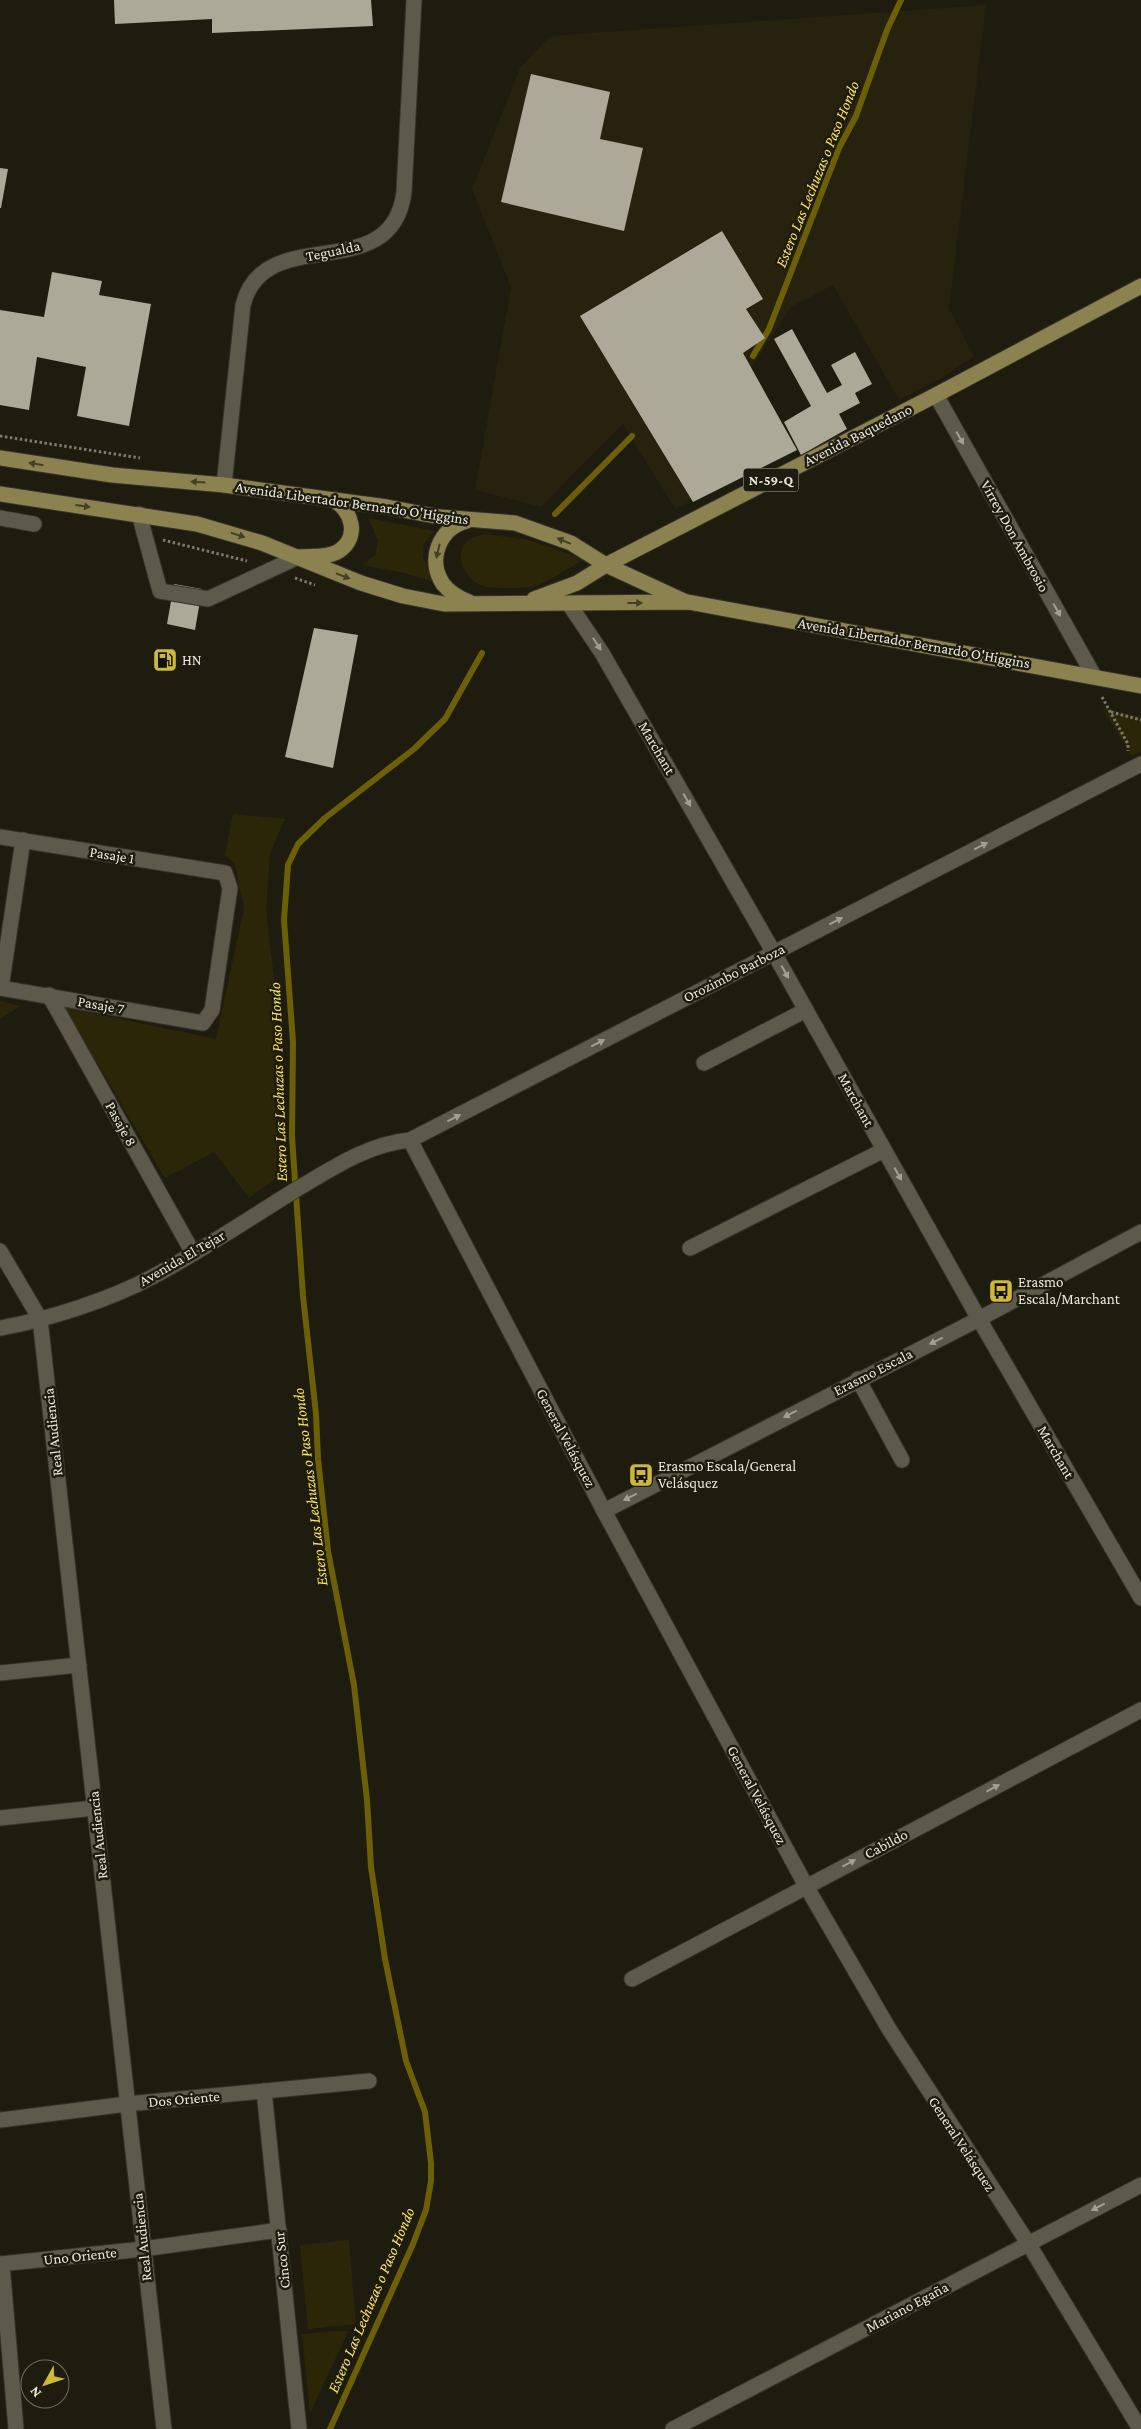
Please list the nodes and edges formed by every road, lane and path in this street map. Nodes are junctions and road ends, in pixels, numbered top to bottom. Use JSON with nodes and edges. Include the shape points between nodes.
{"nodes":[{"id":1,"x":414,"y":0,"type":"edge"},
{"id":2,"x":1141,"y":286,"type":"edge"},
{"id":3,"x":936,"y":395,"type":"junction"},
{"id":4,"x":0,"y":458,"type":"edge"},
{"id":5,"x":224,"y":484,"type":"junction"},
{"id":6,"x":3,"y":494,"type":"edge"},
{"id":7,"x":333,"y":500,"type":"junction"},
{"id":8,"x":0,"y":510,"type":"edge"},
{"id":9,"x":139,"y":514,"type":"junction"},
{"id":10,"x":0,"y":518,"type":"edge"},
{"id":11,"x":471,"y":520,"type":"junction"},
{"id":12,"x":34,"y":524,"type":"dead end"},
{"id":13,"x":298,"y":557,"type":"junction"},
{"id":14,"x":606,"y":565,"type":"junction"},
{"id":15,"x":688,"y":602,"type":"junction"},
{"id":16,"x":518,"y":603,"type":"junction"},
{"id":17,"x":474,"y":604,"type":"junction"},
{"id":18,"x":569,"y":604,"type":"junction"},
{"id":19,"x":1091,"y":675,"type":"junction"},
{"id":20,"x":1141,"y":686,"type":"edge"},
{"id":21,"x":1110,"y":712,"type":"junction"},
{"id":22,"x":1141,"y":720,"type":"edge"},
{"id":23,"x":1128,"y":744,"type":"dead end"},
{"id":24,"x":1141,"y":764,"type":"edge"},
{"id":25,"x":0,"y":837,"type":"edge"},
{"id":26,"x":24,"y":840,"type":"junction"},
{"id":27,"x":774,"y":953,"type":"junction"},
{"id":28,"x":0,"y":988,"type":"edge"},
{"id":29,"x":49,"y":996,"type":"junction"},
{"id":30,"x":806,"y":1010,"type":"junction"},
{"id":31,"x":203,"y":1023,"type":"joint"},
{"id":32,"x":704,"y":1064,"type":"dead end"},
{"id":33,"x":410,"y":1140,"type":"junction"},
{"id":34,"x":884,"y":1150,"type":"junction"},
{"id":35,"x":324,"y":1173,"type":"joint"},
{"id":36,"x":1141,"y":1232,"type":"edge"},
{"id":37,"x":690,"y":1248,"type":"dead end"},
{"id":38,"x":0,"y":1251,"type":"edge"},
{"id":39,"x":193,"y":1253,"type":"junction"},
{"id":40,"x":40,"y":1319,"type":"junction"},
{"id":41,"x":979,"y":1319,"type":"junction"},
{"id":42,"x":0,"y":1328,"type":"edge"},
{"id":43,"x":858,"y":1379,"type":"junction"},
{"id":44,"x":902,"y":1460,"type":"dead end"},
{"id":45,"x":604,"y":1510,"type":"junction"},
{"id":46,"x":1141,"y":1598,"type":"edge"},
{"id":47,"x":79,"y":1665,"type":"junction"},
{"id":48,"x":0,"y":1673,"type":"edge"},
{"id":49,"x":1141,"y":1710,"type":"edge"},
{"id":50,"x":94,"y":1808,"type":"junction"},
{"id":51,"x":0,"y":1818,"type":"edge"},
{"id":52,"x":806,"y":1886,"type":"junction"},
{"id":53,"x":632,"y":1979,"type":"dead end"},
{"id":54,"x":369,"y":2081,"type":"dead end"},
{"id":55,"x":264,"y":2091,"type":"junction"},
{"id":56,"x":128,"y":2104,"type":"junction"},
{"id":57,"x":0,"y":2120,"type":"edge"},
{"id":58,"x":1141,"y":2185,"type":"edge"},
{"id":59,"x":280,"y":2230,"type":"junction"},
{"id":60,"x":1028,"y":2243,"type":"junction"},
{"id":61,"x":143,"y":2249,"type":"junction"},
{"id":62,"x":1,"y":2264,"type":"edge"},
{"id":63,"x":4,"y":2324,"type":"edge"},
{"id":64,"x":16,"y":2429,"type":"edge"},
{"id":65,"x":164,"y":2429,"type":"edge"},
{"id":66,"x":299,"y":2429,"type":"edge"},
{"id":67,"x":673,"y":2429,"type":"edge"},
{"id":68,"x":1140,"y":2429,"type":"edge"}],
"edges":[{"from":1,"to":5,"type":"street","name":"Tegualda","via":[[404,192],[399,214],[386,232],[366,244],[282,261],[263,271],[249,286],[243,305]]},
{"from":2,"to":3,"type":"main road","name":"Avenida Baquedano","number":"N-59-Q"},
{"from":3,"to":14,"type":"main road","name":"Avenida Baquedano","number":"N-59-Q"},
{"from":3,"to":19,"type":"street","name":"Virrey Don Ambrosio","one_way":true},
{"from":5,"to":4,"type":"main road","name":"Avenida Libertador Bernardo O'Higgins","one_way":true,"via":[[104,474]]},
{"from":5,"to":7,"type":"main road","name":"Avenida Libertador Bernardo O'Higgins"},
{"from":6,"to":8,"type":"street","name":"Avenida Libertador Bernardo O'Higgins"},
{"from":6,"to":9,"type":"main road","name":"Avenida Libertador Bernardo O'Higgins","one_way":true},
{"from":7,"to":11,"type":"main road","name":"Avenida Libertador Bernardo O'Higgins"},
{"from":7,"to":13,"type":"main road","via":[[340,503],[350,516],[351,531],[345,546],[330,555]]},
{"from":9,"to":13,"type":"main road","name":"Avenida Libertador Bernardo O'Higgins","one_way":true,"via":[[225,531]]},
{"from":9,"to":13,"type":"street","via":[[160,591],[208,599]]},
{"from":10,"to":12,"type":"street"},
{"from":14,"to":11,"type":"main road","name":"Avenida Libertador Bernardo O'Higgins","one_way":true,"via":[[571,543],[547,533],[515,523]]},
{"from":11,"to":17,"type":"main road","one_way":true,"via":[[454,526],[442,539],[436,566],[451,593]]},
{"from":13,"to":17,"type":"main road","name":"Avenida Libertador Bernardo O'Higgins","one_way":true,"via":[[338,575],[403,596],[444,604]]},
{"from":14,"to":15,"type":"main road","name":"Avenida Libertador Bernardo O'Higgins"},
{"from":14,"to":16,"type":"main road","name":"Avenida Baquedano","via":[[577,584]]},
{"from":18,"to":15,"type":"main road","name":"Avenida Libertador Bernardo O'Higgins","one_way":true},
{"from":15,"to":19,"type":"main road","name":"Avenida Libertador Bernardo O'Higgins"},
{"from":16,"to":17,"type":"main road","name":"Avenida Libertador Bernardo O'Higgins"},
{"from":16,"to":18,"type":"main road","name":"Avenida Libertador Bernardo O'Higgins"},
{"from":18,"to":27,"type":"street","name":"Marchant","one_way":true,"via":[[602,653]]},
{"from":19,"to":20,"type":"main road","name":"Avenida Libertador Bernardo O'Higgins"},
{"from":19,"to":21,"type":"path"},
{"from":21,"to":22,"type":"path"},
{"from":21,"to":23,"type":"path"},
{"from":27,"to":24,"type":"street","name":"Orozimbo Barboza","one_way":true},
{"from":25,"to":26,"type":"street","name":"Pasaje 1"},
{"from":26,"to":28,"type":"street"},
{"from":26,"to":31,"type":"street","name":"Pasaje 1","via":[[225,873],[230,888],[212,1010]]},
{"from":27,"to":30,"type":"street","name":"Marchant","one_way":true},
{"from":33,"to":27,"type":"street","name":"Orozimbo Barboza","one_way":true},
{"from":28,"to":29,"type":"street","name":"Pasaje 7"},
{"from":29,"to":31,"type":"street","name":"Pasaje 7"},
{"from":29,"to":39,"type":"street","name":"Pasaje 8"},
{"from":30,"to":32,"type":"street"},
{"from":30,"to":34,"type":"street","name":"Marchant"},
{"from":33,"to":35,"type":"street","name":"Orozimbo Barboza","via":[[381,1144]]},
{"from":33,"to":45,"type":"street","name":"General Velásquez"},
{"from":34,"to":37,"type":"street"},
{"from":34,"to":41,"type":"street","name":"Marchant","one_way":true},
{"from":35,"to":39,"type":"street","name":"Avenida El Tejar"},
{"from":36,"to":41,"type":"street","name":"Erasmo Escala"},
{"from":38,"to":40,"type":"street","name":"Real Audiencia"},
{"from":39,"to":40,"type":"street","name":"Avenida El Tejar","via":[[153,1277]]},
{"from":40,"to":42,"type":"street","name":"Avenida El Tejar"},
{"from":40,"to":47,"type":"street","name":"Real Audiencia"},
{"from":41,"to":43,"type":"street","name":"Erasmo Escala","one_way":true},
{"from":41,"to":46,"type":"street","name":"Marchant"},
{"from":43,"to":44,"type":"street"},
{"from":43,"to":45,"type":"street","name":"Erasmo Escala","one_way":true},
{"from":45,"to":52,"type":"street","name":"General Velásquez"},
{"from":47,"to":48,"type":"street"},
{"from":47,"to":50,"type":"street","name":"Real Audiencia"},
{"from":52,"to":49,"type":"street","name":"Cabildo","one_way":true},
{"from":50,"to":51,"type":"street"},
{"from":50,"to":56,"type":"street","name":"Real Audiencia"},
{"from":52,"to":53,"type":"street","name":"Cabildo"},
{"from":52,"to":60,"type":"street","name":"General Velásquez","via":[[889,2029]]},
{"from":54,"to":55,"type":"street","name":"Dos Oriente"},
{"from":55,"to":56,"type":"street","name":"Dos Oriente"},
{"from":55,"to":59,"type":"street","name":"Cinco Sur"},
{"from":56,"to":57,"type":"street","name":"Dos Oriente"},
{"from":56,"to":61,"type":"street","name":"Real Audiencia"},
{"from":58,"to":60,"type":"street","name":"Mariano Egaña","one_way":true},
{"from":59,"to":61,"type":"street","name":"Uno Oriente"},
{"from":59,"to":66,"type":"street","name":"Cinco Sur"},
{"from":60,"to":67,"type":"street","name":"Mariano Egaña"},
{"from":60,"to":68,"type":"street","name":"General Velásquez"},
{"from":61,"to":62,"type":"street","name":"Uno Oriente"},
{"from":61,"to":65,"type":"street","name":"Real Audiencia"},
{"from":62,"to":63,"type":"street"},
{"from":63,"to":64,"type":"street"}]}
